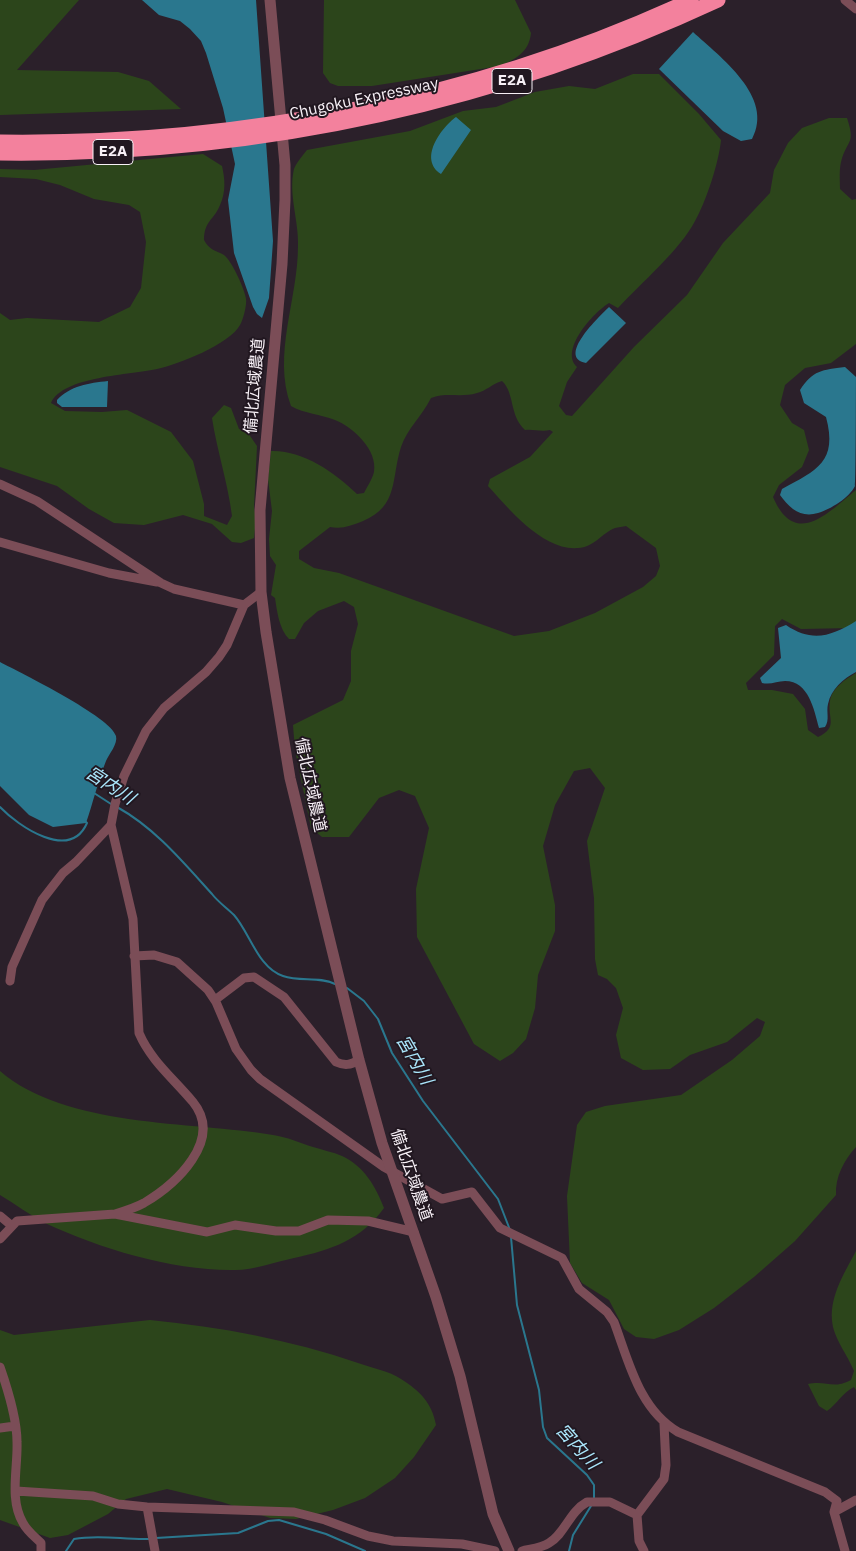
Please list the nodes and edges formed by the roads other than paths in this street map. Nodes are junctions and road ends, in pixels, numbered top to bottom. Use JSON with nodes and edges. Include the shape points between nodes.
{"nodes":[{"id":1,"x":270,"y":0,"type":"edge"},
{"id":2,"x":691,"y":0,"type":"edge"},
{"id":3,"x":718,"y":0,"type":"edge"},
{"id":4,"x":845,"y":0,"type":"edge"},
{"id":5,"x":856,"y":9,"type":"edge"},
{"id":6,"x":296,"y":126,"type":"junction"},
{"id":7,"x":225,"y":135,"type":"junction"},
{"id":8,"x":0,"y":142,"type":"edge"},
{"id":9,"x":0,"y":153,"type":"edge"},
{"id":10,"x":0,"y":484,"type":"edge"},
{"id":11,"x":0,"y":542,"type":"edge"},
{"id":12,"x":161,"y":583,"type":"junction"},
{"id":13,"x":261,"y":592,"type":"junction"},
{"id":14,"x":244,"y":606,"type":"junction"},
{"id":15,"x":112,"y":825,"type":"junction"},
{"id":16,"x":134,"y":956,"type":"junction"},
{"id":17,"x":10,"y":981,"type":"dead end"},
{"id":18,"x":215,"y":1000,"type":"junction"},
{"id":19,"x":359,"y":1060,"type":"junction"},
{"id":20,"x":115,"y":1214,"type":"junction"},
{"id":21,"x":0,"y":1216,"type":"edge"},
{"id":22,"x":12,"y":1226,"type":"junction"},
{"id":23,"x":414,"y":1232,"type":"junction"},
{"id":24,"x":0,"y":1239,"type":"edge"},
{"id":25,"x":0,"y":1367,"type":"edge"},
{"id":26,"x":664,"y":1424,"type":"junction"},
{"id":27,"x":14,"y":1426,"type":"junction"},
{"id":28,"x":0,"y":1428,"type":"edge"},
{"id":29,"x":16,"y":1491,"type":"junction"},
{"id":30,"x":856,"y":1500,"type":"edge"},
{"id":31,"x":147,"y":1507,"type":"junction"},
{"id":32,"x":834,"y":1512,"type":"junction"},
{"id":33,"x":637,"y":1515,"type":"junction"},
{"id":34,"x":41,"y":1551,"type":"edge"},
{"id":35,"x":155,"y":1551,"type":"edge"},
{"id":36,"x":495,"y":1551,"type":"edge"},
{"id":37,"x":509,"y":1551,"type":"edge"},
{"id":38,"x":522,"y":1551,"type":"edge"},
{"id":39,"x":644,"y":1551,"type":"edge"},
{"id":40,"x":844,"y":1551,"type":"edge"}],
"edges":[{"from":1,"to":13,"type":"street","name":"備北広域農道","via":[[285,165],[285,200],[260,510]]},
{"from":2,"to":6,"type":"highway","name":"Chugoku Expressway","number":"E2A","via":[[560,53],[490,76]]},
{"from":3,"to":6,"type":"highway","name":"Chugoku Expressway","number":"E2A","via":[[617,43],[504,83],[424,106]]},
{"from":4,"to":5,"type":"street"},
{"from":6,"to":7,"type":"highway","name":"Chugoku Expressway","number":"E2A"},
{"from":7,"to":8,"type":"highway","name":"Chugoku Expressway","number":"E2A"},
{"from":7,"to":9,"type":"highway","name":"Chugoku Expressway","number":"E2A","via":[[140,151]]},
{"from":10,"to":12,"type":"street","via":[[37,501]]},
{"from":11,"to":12,"type":"street","via":[[109,573]]},
{"from":12,"to":14,"type":"street","via":[[191,594]]},
{"from":13,"to":14,"type":"street"},
{"from":13,"to":19,"type":"street","name":"備北広域農道","via":[[290,778]]},
{"from":14,"to":15,"type":"street","via":[[219,657],[164,708],[146,731],[124,776]]},
{"from":15,"to":16,"type":"street","via":[[133,919]]},
{"from":15,"to":17,"type":"street","via":[[63,873],[42,900],[12,967]]},
{"from":16,"to":18,"type":"street","via":[[154,955],[177,962]]},
{"from":16,"to":20,"type":"street","via":[[139,1032],[145,1047],[193,1102],[204,1128],[193,1159],[158,1194]]},
{"from":18,"to":19,"type":"street","via":[[244,978],[254,977],[284,997],[336,1062],[350,1065]]},
{"from":18,"to":26,"type":"street","via":[[236,1049],[251,1070],[280,1094],[384,1167],[442,1199],[472,1192],[500,1228],[562,1258],[579,1289],[614,1322],[644,1399]]},
{"from":19,"to":23,"type":"street","name":"備北広域農道","via":[[382,1143]]},
{"from":20,"to":22,"type":"street","via":[[17,1221]]},
{"from":20,"to":23,"type":"street","via":[[207,1232],[235,1225],[299,1231],[328,1220],[368,1221]]},
{"from":21,"to":22,"type":"street"},
{"from":22,"to":24,"type":"street"},
{"from":23,"to":37,"type":"street","name":"備北広域農道","via":[[460,1376],[493,1514]]},
{"from":25,"to":27,"type":"street"},
{"from":26,"to":32,"type":"street","via":[[825,1492],[837,1501]]},
{"from":26,"to":33,"type":"street","via":[[664,1479]]},
{"from":27,"to":28,"type":"street"},
{"from":27,"to":29,"type":"street","via":[[17,1440]]},
{"from":29,"to":31,"type":"street","via":[[93,1496],[118,1504]]},
{"from":29,"to":34,"type":"street","via":[[19,1515],[41,1544]]},
{"from":30,"to":32,"type":"street"},
{"from":31,"to":35,"type":"street"},
{"from":31,"to":36,"type":"street","via":[[294,1512],[393,1541],[462,1544]]},
{"from":32,"to":40,"type":"street"},
{"from":33,"to":38,"type":"street","via":[[610,1502],[587,1502],[570,1516],[549,1543]]},
{"from":33,"to":39,"type":"street","via":[[639,1541]]}]}
